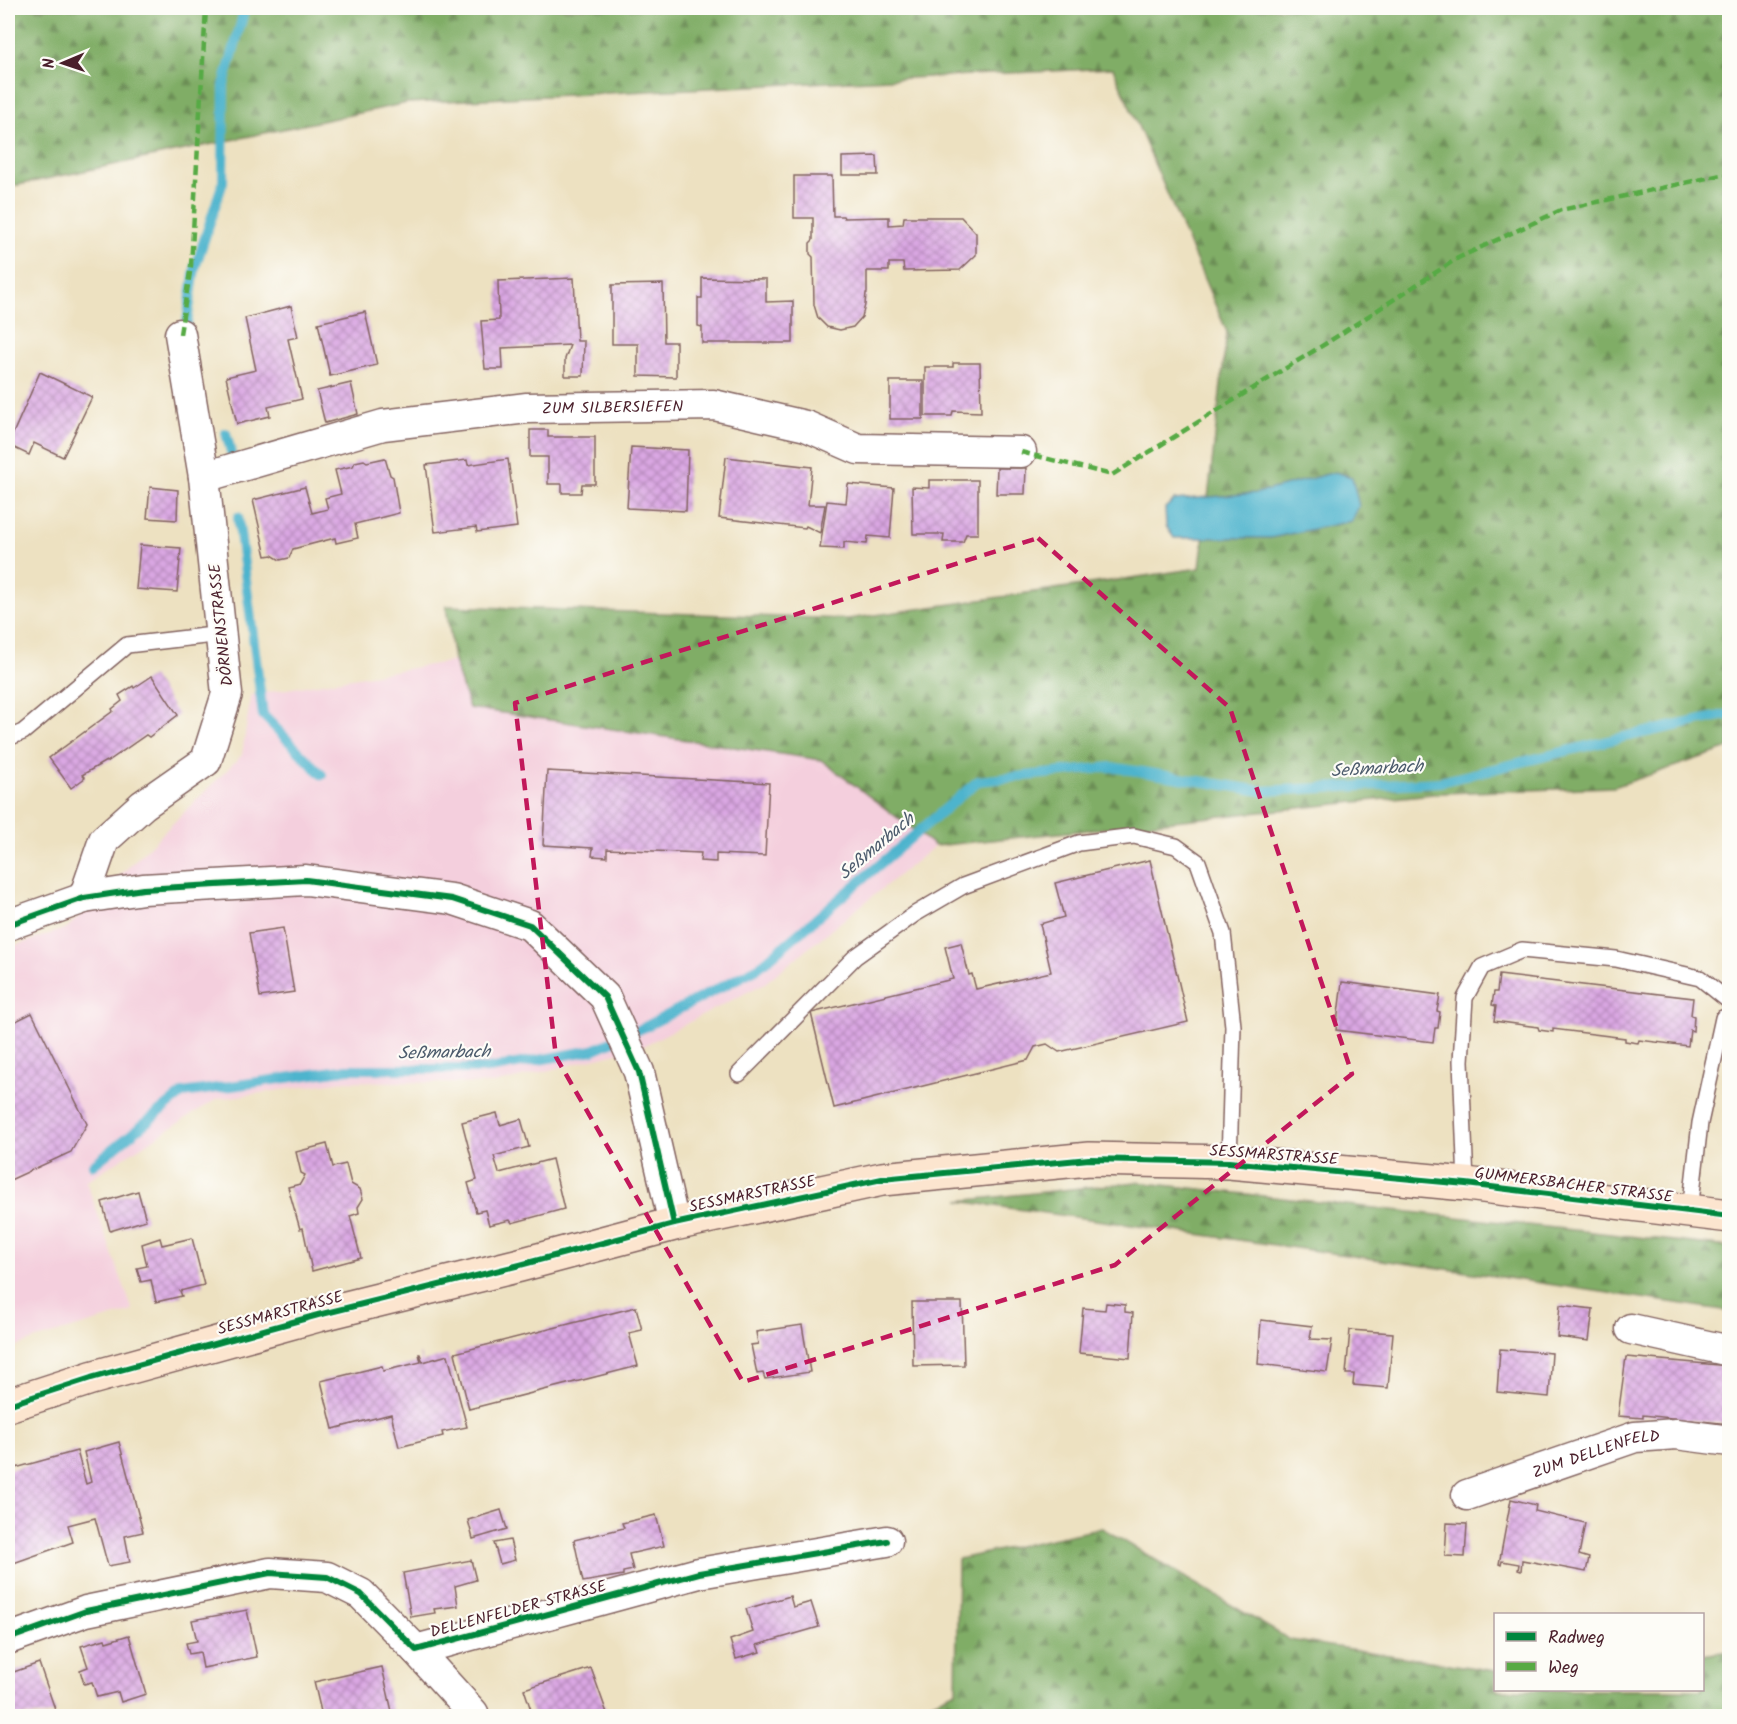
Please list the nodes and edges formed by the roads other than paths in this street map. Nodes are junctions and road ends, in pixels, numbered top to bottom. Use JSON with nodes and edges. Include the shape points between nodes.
{"nodes":[{"id":1,"x":180,"y":334,"type":"dead end"},
{"id":2,"x":1021,"y":452,"type":"dead end"},
{"id":3,"x":204,"y":477,"type":"junction"},
{"id":4,"x":222,"y":634,"type":"junction"},
{"id":5,"x":8,"y":738,"type":"edge"},
{"id":6,"x":84,"y":898,"type":"junction"},
{"id":7,"x":8,"y":925,"type":"edge"},
{"id":8,"x":1730,"y":1002,"type":"edge"},
{"id":9,"x":1730,"y":1016,"type":"edge"},
{"id":10,"x":739,"y":1074,"type":"dead end"},
{"id":11,"x":1229,"y":1162,"type":"junction"},
{"id":12,"x":1415,"y":1179,"type":"joint"},
{"id":13,"x":1466,"y":1184,"type":"junction"},
{"id":14,"x":1690,"y":1211,"type":"junction"},
{"id":15,"x":1730,"y":1216,"type":"edge"},
{"id":16,"x":674,"y":1224,"type":"junction"},
{"id":17,"x":1631,"y":1329,"type":"dead end"},
{"id":18,"x":1730,"y":1351,"type":"edge"},
{"id":19,"x":8,"y":1405,"type":"edge"},
{"id":20,"x":1730,"y":1441,"type":"edge"},
{"id":21,"x":1467,"y":1495,"type":"dead end"},
{"id":22,"x":887,"y":1541,"type":"dead end"},
{"id":23,"x":8,"y":1639,"type":"edge"},
{"id":24,"x":416,"y":1650,"type":"junction"},
{"id":25,"x":472,"y":1716,"type":"edge"}],
"edges":[{"from":1,"to":3,"type":"street","name":"DÖRNENSTRASSE"},
{"from":2,"to":3,"type":"street","name":"ZUM SILBERSIEFEN","via":[[858,449],[806,426],[714,405],[527,408],[383,425]]},
{"from":3,"to":4,"type":"street","name":"DÖRNENSTRASSE"},
{"from":4,"to":5,"type":"lane","via":[[128,645],[23,732]]},
{"from":4,"to":6,"type":"street","name":"DÖRNENSTRASSE","via":[[227,694],[206,761],[143,805],[104,840]]},
{"from":6,"to":7,"type":"street"},
{"from":6,"to":16,"type":"street","via":[[143,889],[306,880],[452,899],[530,925],[605,997],[639,1072]]},
{"from":8,"to":13,"type":"lane","via":[[1700,978],[1616,959],[1522,950],[1482,967],[1465,998],[1461,1060]]},
{"from":9,"to":14,"type":"lane","via":[[1723,1018],[1700,1123]]},
{"from":10,"to":11,"type":"lane","via":[[855,957],[915,914],[963,886],[1080,843],[1134,836],[1176,846],[1198,862],[1223,933],[1233,1026]]},
{"from":11,"to":12,"type":"main road","name":"SESSMARSTRASSE"},
{"from":11,"to":16,"type":"main road","name":"SESSMARSTRASSE","via":[[1089,1159],[882,1179]]},
{"from":12,"to":13,"type":"main road","name":"GUMMERSBACHER STRASSE"},
{"from":13,"to":14,"type":"main road","name":"GUMMERSBACHER STRASSE"},
{"from":14,"to":15,"type":"main road","name":"GUMMERSBACHER STRASSE"},
{"from":16,"to":19,"type":"main road","name":"SESSMARSTRASSE","via":[[318,1315]]},
{"from":17,"to":18,"type":"street"},
{"from":20,"to":21,"type":"street","name":"ZUM DELLENFELD","via":[[1676,1434],[1635,1437]]},
{"from":22,"to":24,"type":"street","name":"DELLENFELDER STRASSE","via":[[699,1573]]},
{"from":23,"to":24,"type":"street","name":"DELLENFELDER STRASSE","via":[[86,1611],[270,1573],[327,1577],[361,1594]]},
{"from":24,"to":25,"type":"street","name":"DELLENFELDER STRASSE"}]}
